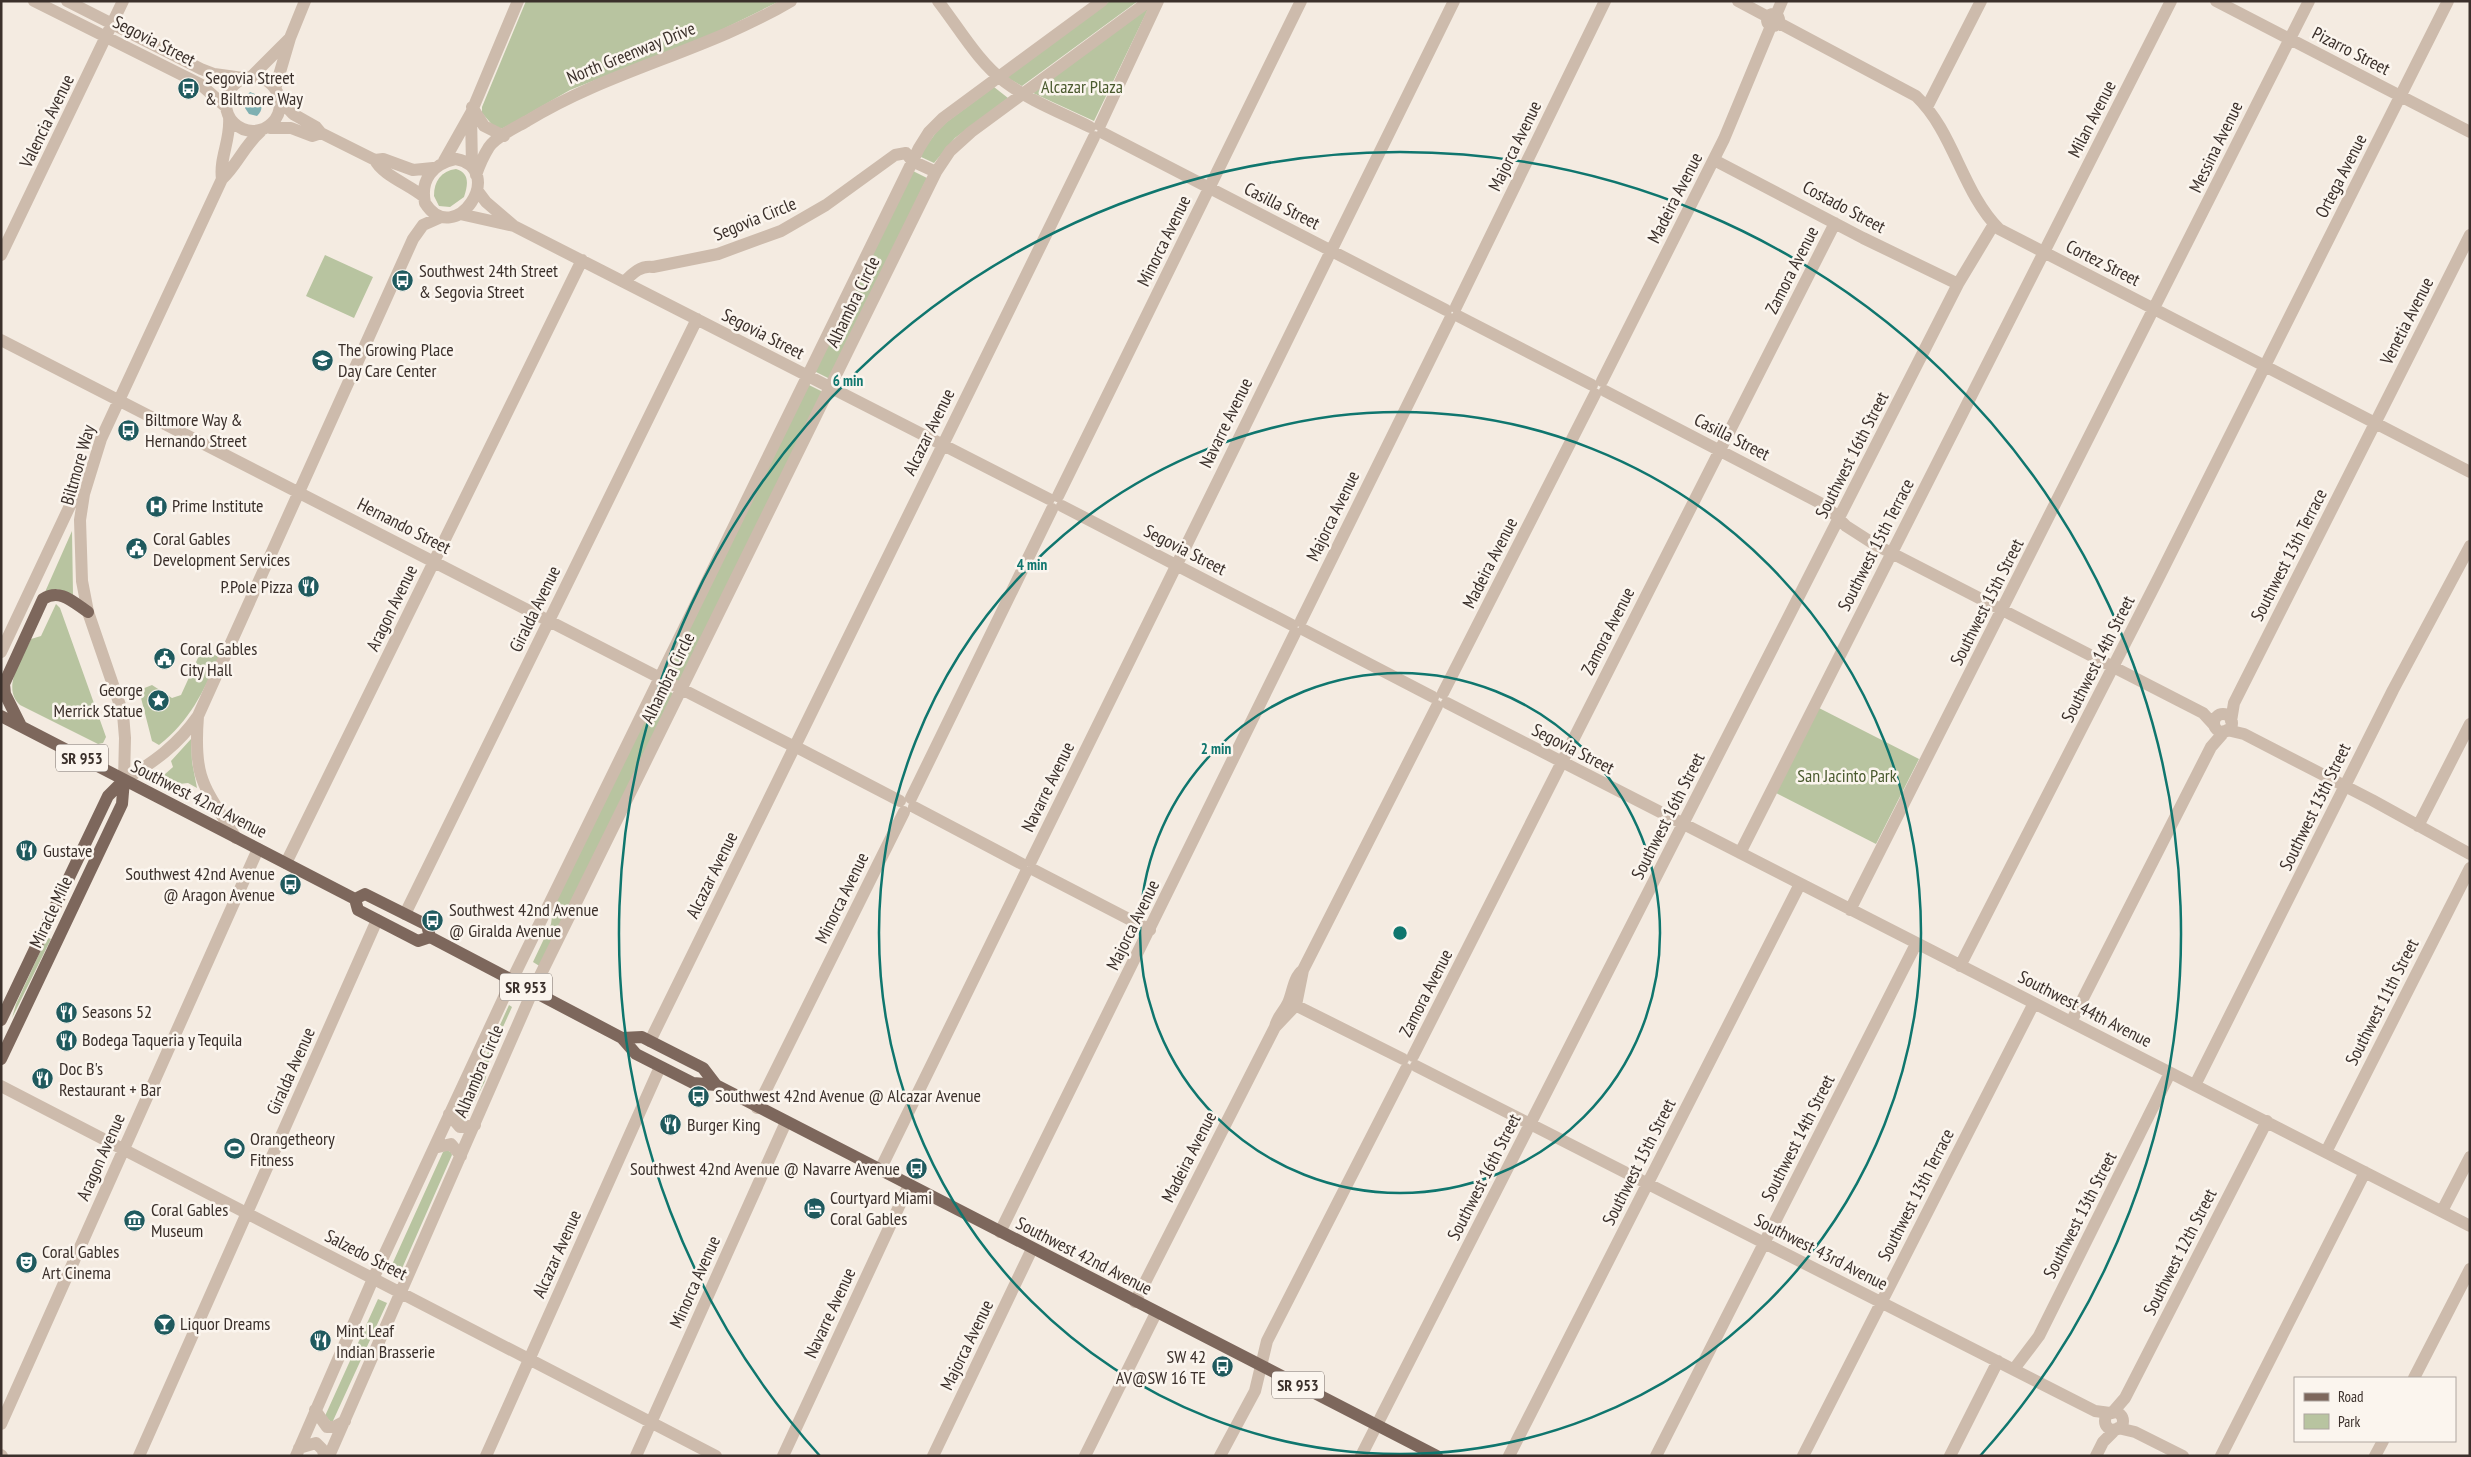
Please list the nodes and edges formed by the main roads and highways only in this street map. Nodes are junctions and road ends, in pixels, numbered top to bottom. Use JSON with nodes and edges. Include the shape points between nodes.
{"nodes":[{"id":1,"x":88,"y":612,"type":"road end"},
{"id":2,"x":1,"y":716,"type":"edge"},
{"id":3,"x":21,"y":726,"type":"junction"},
{"id":4,"x":124,"y":780,"type":"junction"},
{"id":5,"x":354,"y":899,"type":"junction"},
{"id":6,"x":429,"y":931,"type":"junction"},
{"id":7,"x":1,"y":1020,"type":"edge"},
{"id":8,"x":622,"y":1038,"type":"junction"},
{"id":9,"x":1,"y":1059,"type":"edge"},
{"id":10,"x":660,"y":1067,"type":"junction"},
{"id":11,"x":703,"y":1068,"type":"junction"},
{"id":12,"x":716,"y":1085,"type":"junction"},
{"id":13,"x":1437,"y":1456,"type":"edge"}],
"edges":[{"from":1,"to":3,"type":"main road","via":[[62,595],[50,595],[43,600],[4,684],[5,694]]},
{"from":2,"to":3,"type":"main road","name":"Southwest 42nd Avenue","number":"SR 953"},
{"from":3,"to":4,"type":"main road","name":"Southwest 42nd Avenue","number":"SR 953"},
{"from":4,"to":5,"type":"main road","name":"Southwest 42nd Avenue","number":"SR 953"},
{"from":4,"to":7,"type":"main road","name":"Miracle Mile","via":[[108,796]]},
{"from":4,"to":9,"type":"main road","name":"Miracle Mile","via":[[122,804]]},
{"from":5,"to":6,"type":"main road","name":"Southwest 42nd Avenue","number":"SR 953","via":[[365,894],[405,914]]},
{"from":5,"to":6,"type":"main road","name":"Southwest 42nd Avenue","number":"SR 953","via":[[358,910],[418,941]]},
{"from":6,"to":8,"type":"main road","name":"Southwest 42nd Avenue","number":"SR 953","via":[[512,980]]},
{"from":8,"to":10,"type":"main road","name":"Southwest 42nd Avenue","number":"SR 953","via":[[636,1054]]},
{"from":8,"to":11,"type":"main road","name":"Southwest 42nd Avenue","number":"SR 953","via":[[642,1037]]},
{"from":10,"to":11,"type":"main road","via":[[678,1065],[695,1073]]},
{"from":10,"to":12,"type":"main road","name":"Southwest 42nd Avenue","number":"SR 953","via":[[693,1083]]},
{"from":11,"to":12,"type":"main road","name":"Southwest 42nd Avenue","number":"SR 953"},
{"from":12,"to":13,"type":"main road","name":"Southwest 42nd Avenue","number":"SR 953"}]}
